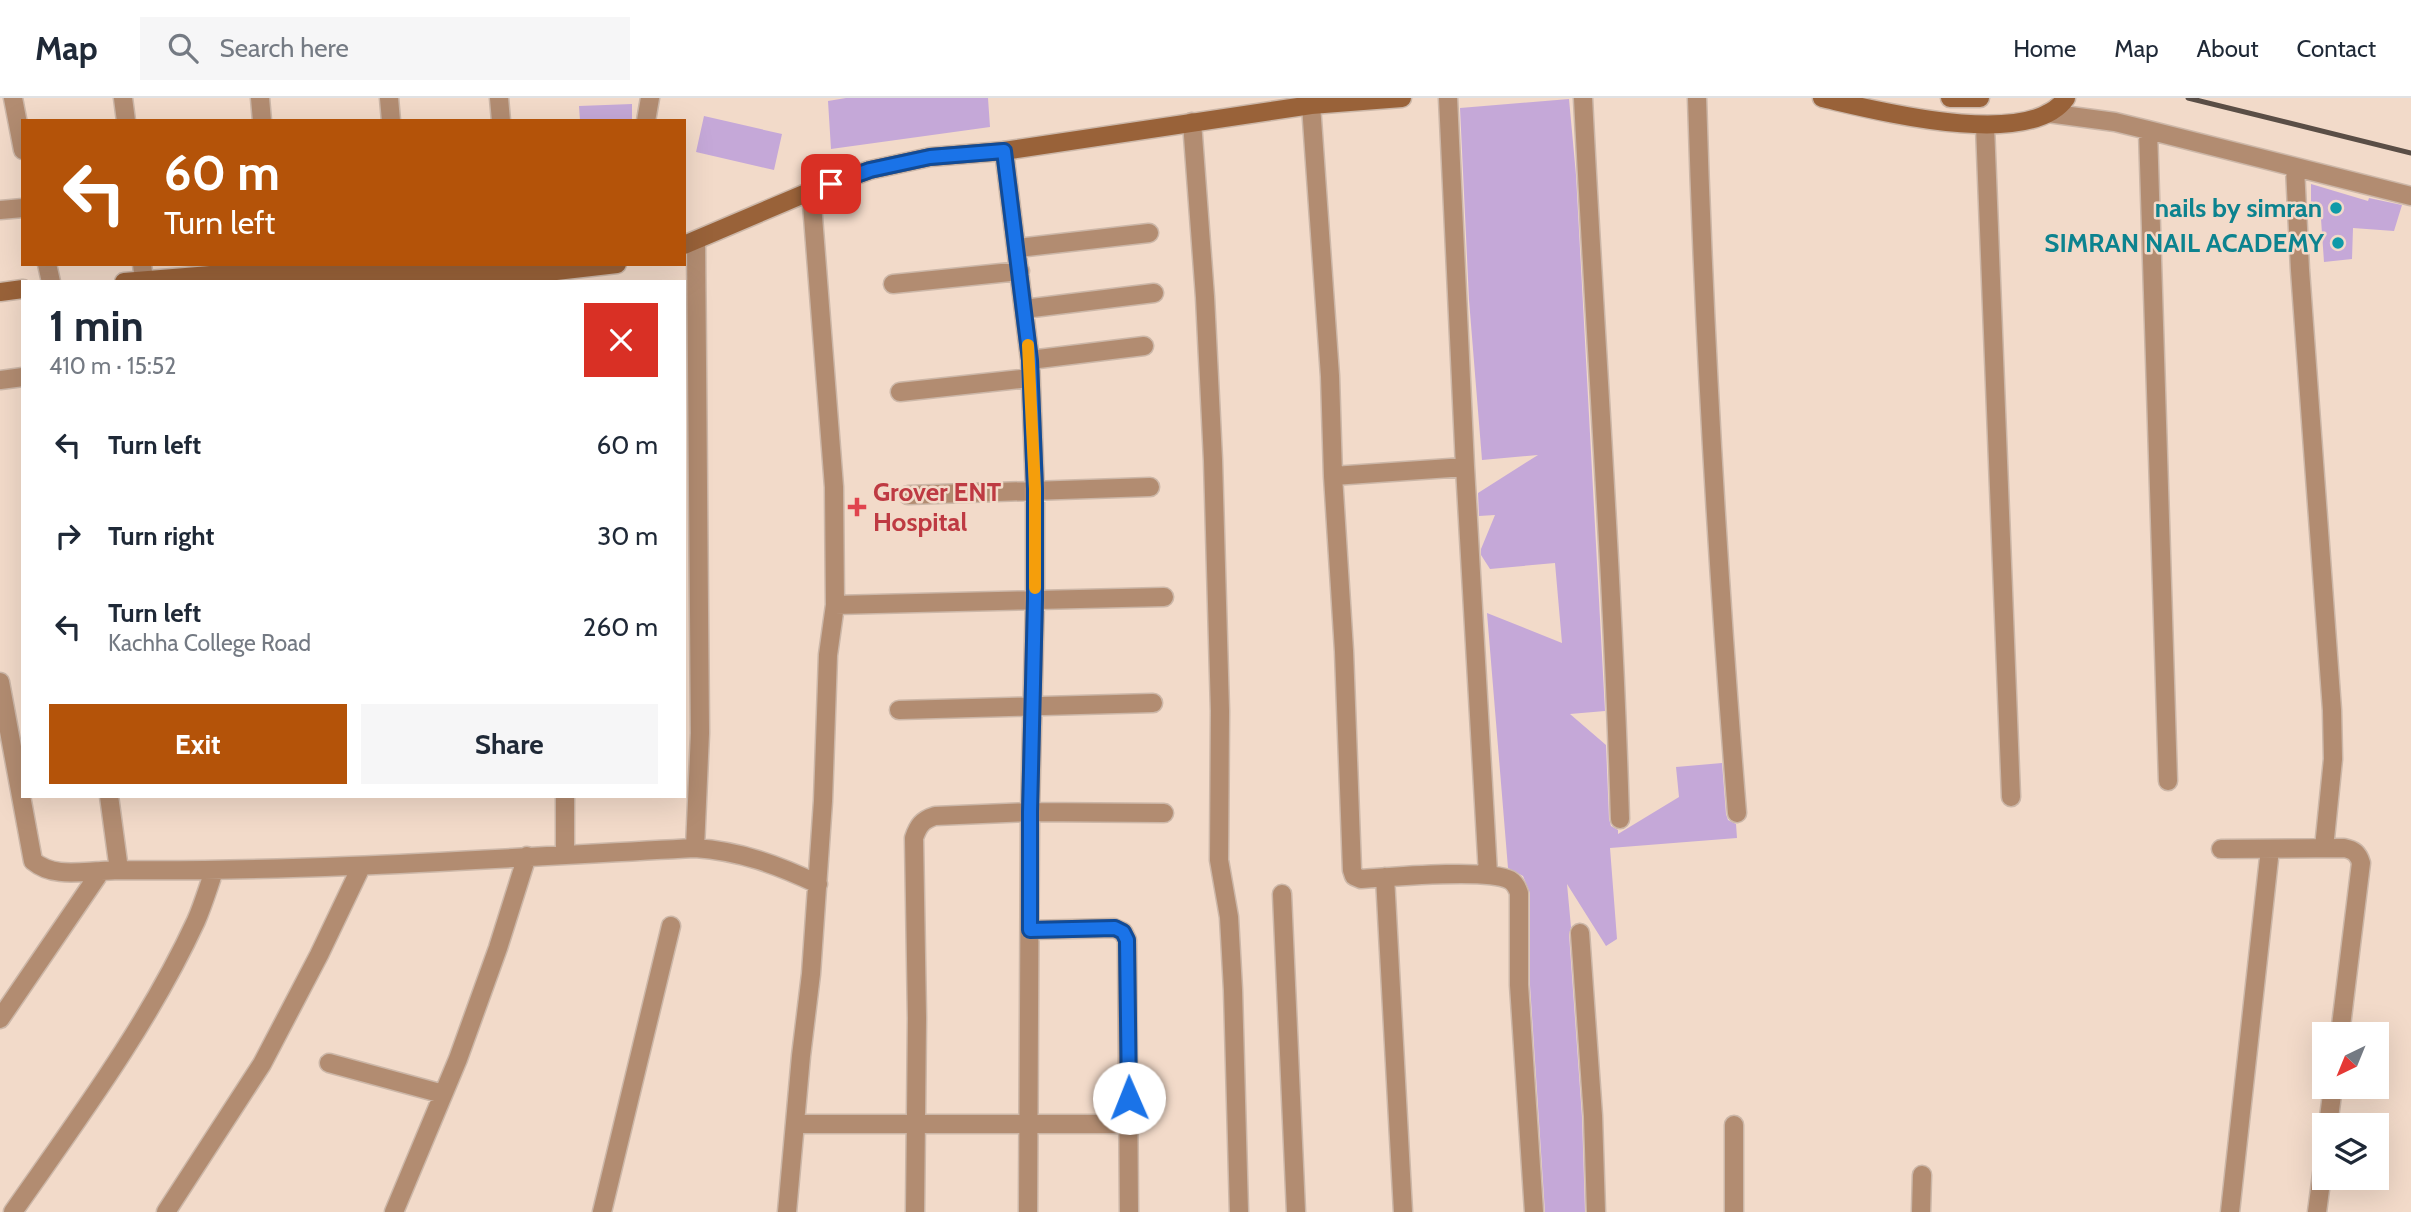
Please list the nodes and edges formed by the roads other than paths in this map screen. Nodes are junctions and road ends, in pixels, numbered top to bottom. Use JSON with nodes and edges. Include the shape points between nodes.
{"nodes":[{"id":1,"x":13,"y":98,"type":"edge"},
{"id":2,"x":123,"y":98,"type":"edge"},
{"id":3,"x":260,"y":98,"type":"edge"},
{"id":4,"x":389,"y":98,"type":"edge"},
{"id":5,"x":499,"y":98,"type":"edge"},
{"id":6,"x":650,"y":98,"type":"edge"},
{"id":7,"x":1402,"y":98,"type":"edge"},
{"id":8,"x":1448,"y":98,"type":"edge"},
{"id":9,"x":1583,"y":98,"type":"edge"},
{"id":10,"x":1697,"y":98,"type":"edge"},
{"id":11,"x":1822,"y":98,"type":"edge"},
{"id":12,"x":1950,"y":98,"type":"edge"},
{"id":13,"x":1980,"y":98,"type":"edge"},
{"id":14,"x":2066,"y":98,"type":"edge"},
{"id":15,"x":1311,"y":105,"type":"junction"},
{"id":16,"x":2048,"y":113,"type":"junction"},
{"id":17,"x":126,"y":119,"type":"edge"},
{"id":18,"x":262,"y":119,"type":"edge"},
{"id":19,"x":391,"y":119,"type":"edge"},
{"id":20,"x":501,"y":119,"type":"edge"},
{"id":21,"x":646,"y":119,"type":"edge"},
{"id":22,"x":1192,"y":122,"type":"junction"},
{"id":23,"x":1985,"y":126,"type":"junction"},
{"id":24,"x":2148,"y":130,"type":"junction"},
{"id":25,"x":21,"y":140,"type":"edge"},
{"id":26,"x":1004,"y":151,"type":"junction"},
{"id":27,"x":2295,"y":168,"type":"junction"},
{"id":28,"x":811,"y":191,"type":"junction"},
{"id":29,"x":2411,"y":196,"type":"edge"},
{"id":30,"x":21,"y":208,"type":"edge"},
{"id":31,"x":0,"y":210,"type":"edge"},
{"id":32,"x":1149,"y":233,"type":"dead end"},
{"id":33,"x":690,"y":243,"type":"edge"},
{"id":34,"x":1018,"y":248,"type":"junction"},
{"id":35,"x":607,"y":266,"type":"edge"},
{"id":36,"x":275,"y":268,"type":"edge"},
{"id":37,"x":512,"y":268,"type":"edge"},
{"id":38,"x":1020,"y":271,"type":"junction"},
{"id":39,"x":143,"y":272,"type":"edge"},
{"id":40,"x":406,"y":272,"type":"edge"},
{"id":41,"x":556,"y":276,"type":"edge"},
{"id":42,"x":248,"y":277,"type":"edge"},
{"id":43,"x":296,"y":277,"type":"edge"},
{"id":44,"x":893,"y":284,"type":"dead end"},
{"id":45,"x":21,"y":289,"type":"edge"},
{"id":46,"x":0,"y":292,"type":"edge"},
{"id":47,"x":1154,"y":293,"type":"dead end"},
{"id":48,"x":1024,"y":309,"type":"junction"},
{"id":49,"x":1144,"y":346,"type":"dead end"},
{"id":50,"x":1030,"y":369,"type":"junction"},
{"id":51,"x":21,"y":377,"type":"edge"},
{"id":52,"x":0,"y":380,"type":"edge"},
{"id":53,"x":900,"y":392,"type":"dead end"},
{"id":54,"x":1465,"y":467,"type":"junction"},
{"id":55,"x":1333,"y":475,"type":"junction"},
{"id":56,"x":1150,"y":487,"type":"dead end"},
{"id":57,"x":1035,"y":489,"type":"junction"},
{"id":58,"x":908,"y":495,"type":"dead end"},
{"id":59,"x":1164,"y":597,"type":"dead end"},
{"id":60,"x":1035,"y":599,"type":"junction"},
{"id":61,"x":835,"y":605,"type":"junction"},
{"id":62,"x":0,"y":682,"type":"edge"},
{"id":63,"x":1153,"y":703,"type":"dead end"},
{"id":64,"x":1033,"y":706,"type":"junction"},
{"id":65,"x":899,"y":710,"type":"dead end"},
{"id":66,"x":2168,"y":781,"type":"dead end"},
{"id":67,"x":21,"y":796,"type":"edge"},
{"id":68,"x":2011,"y":797,"type":"dead end"},
{"id":69,"x":21,"y":798,"type":"edge"},
{"id":70,"x":109,"y":798,"type":"edge"},
{"id":71,"x":565,"y":798,"type":"edge"},
{"id":72,"x":1030,"y":812,"type":"junction"},
{"id":73,"x":1164,"y":813,"type":"dead end"},
{"id":74,"x":1737,"y":813,"type":"dead end"},
{"id":75,"x":1620,"y":819,"type":"dead end"},
{"id":76,"x":695,"y":848,"type":"junction"},
{"id":77,"x":2324,"y":848,"type":"junction"},
{"id":78,"x":2221,"y":849,"type":"dead end"},
{"id":79,"x":2270,"y":849,"type":"junction"},
{"id":80,"x":565,"y":854,"type":"junction"},
{"id":81,"x":527,"y":856,"type":"junction"},
{"id":82,"x":361,"y":867,"type":"junction"},
{"id":83,"x":110,"y":870,"type":"junction"},
{"id":84,"x":214,"y":871,"type":"junction"},
{"id":85,"x":1488,"y":874,"type":"junction"},
{"id":86,"x":1385,"y":877,"type":"junction"},
{"id":87,"x":818,"y":884,"type":"junction"},
{"id":88,"x":1282,"y":894,"type":"dead end"},
{"id":89,"x":671,"y":926,"type":"dead end"},
{"id":90,"x":1030,"y":930,"type":"junction"},
{"id":91,"x":1580,"y":933,"type":"dead end"},
{"id":92,"x":0,"y":1019,"type":"edge"},
{"id":93,"x":2341,"y":1022,"type":"edge"},
{"id":94,"x":330,"y":1063,"type":"dead end"},
{"id":95,"x":443,"y":1094,"type":"junction"},
{"id":96,"x":915,"y":1123,"type":"junction"},
{"id":97,"x":795,"y":1124,"type":"junction"},
{"id":98,"x":1027,"y":1124,"type":"junction"},
{"id":99,"x":1129,"y":1124,"type":"junction"},
{"id":100,"x":1734,"y":1125,"type":"dead end"},
{"id":101,"x":1922,"y":1175,"type":"dead end"},
{"id":102,"x":2320,"y":1190,"type":"edge"},
{"id":103,"x":13,"y":1212,"type":"edge"},
{"id":104,"x":166,"y":1212,"type":"edge"},
{"id":105,"x":394,"y":1212,"type":"edge"},
{"id":106,"x":602,"y":1212,"type":"edge"},
{"id":107,"x":787,"y":1212,"type":"edge"},
{"id":108,"x":915,"y":1212,"type":"edge"},
{"id":109,"x":1028,"y":1212,"type":"edge"},
{"id":110,"x":1129,"y":1212,"type":"edge"},
{"id":111,"x":1238,"y":1212,"type":"edge"},
{"id":112,"x":1296,"y":1212,"type":"edge"},
{"id":113,"x":1403,"y":1212,"type":"edge"},
{"id":114,"x":1534,"y":1212,"type":"edge"},
{"id":115,"x":1597,"y":1212,"type":"edge"},
{"id":116,"x":1734,"y":1212,"type":"edge"},
{"id":117,"x":1922,"y":1212,"type":"edge"},
{"id":118,"x":2230,"y":1212,"type":"edge"},
{"id":119,"x":2317,"y":1212,"type":"edge"}],
"edges":[{"from":1,"to":25,"type":"street"},
{"from":2,"to":17,"type":"street"},
{"from":3,"to":18,"type":"street"},
{"from":4,"to":19,"type":"street"},
{"from":5,"to":20,"type":"street"},
{"from":6,"to":21,"type":"street"},
{"from":7,"to":15,"type":"street"},
{"from":8,"to":54,"type":"street"},
{"from":9,"to":75,"type":"street"},
{"from":10,"to":74,"type":"street","via":[[1720,583]]},
{"from":11,"to":23,"type":"street"},
{"from":12,"to":13,"type":"street"},
{"from":14,"to":16,"type":"street"},
{"from":15,"to":22,"type":"street"},
{"from":15,"to":55,"type":"street"},
{"from":16,"to":23,"type":"street"},
{"from":16,"to":24,"type":"street"},
{"from":22,"to":26,"type":"street"},
{"from":22,"to":111,"type":"street","via":[[1213,460],[1219,860],[1229,917],[1233,990]]},
{"from":23,"to":68,"type":"street"},
{"from":24,"to":27,"type":"street"},
{"from":24,"to":66,"type":"street"},
{"from":26,"to":28,"type":"street","via":[[930,157],[870,170]]},
{"from":26,"to":34,"type":"street"},
{"from":27,"to":29,"type":"street"},
{"from":27,"to":77,"type":"street","via":[[2332,710],[2333,759]]},
{"from":28,"to":33,"type":"street"},
{"from":28,"to":61,"type":"street","via":[[834,487]]},
{"from":30,"to":31,"type":"street"},
{"from":32,"to":34,"type":"street"},
{"from":33,"to":76,"type":"street","via":[[700,720]]},
{"from":34,"to":38,"type":"street"},
{"from":35,"to":41,"type":"street"},
{"from":36,"to":42,"type":"street"},
{"from":36,"to":43,"type":"street"},
{"from":37,"to":40,"type":"street"},
{"from":37,"to":41,"type":"street"},
{"from":38,"to":44,"type":"street"},
{"from":38,"to":48,"type":"street"},
{"from":39,"to":42,"type":"street"},
{"from":40,"to":43,"type":"street"},
{"from":45,"to":46,"type":"street"},
{"from":47,"to":48,"type":"street"},
{"from":48,"to":50,"type":"street"},
{"from":49,"to":50,"type":"street"},
{"from":50,"to":53,"type":"street"},
{"from":50,"to":57,"type":"street"},
{"from":51,"to":52,"type":"street"},
{"from":54,"to":55,"type":"street"},
{"from":54,"to":85,"type":"street"},
{"from":55,"to":86,"type":"street","via":[[1352,870],[1361,879]]},
{"from":56,"to":57,"type":"street"},
{"from":57,"to":58,"type":"street"},
{"from":57,"to":60,"type":"street"},
{"from":59,"to":60,"type":"street"},
{"from":60,"to":61,"type":"street"},
{"from":60,"to":64,"type":"street"},
{"from":61,"to":87,"type":"street","via":[[828,655]]},
{"from":62,"to":67,"type":"street"},
{"from":63,"to":64,"type":"street"},
{"from":64,"to":65,"type":"street"},
{"from":64,"to":72,"type":"street"},
{"from":69,"to":83,"type":"street","via":[[33,861],[42,869]]},
{"from":70,"to":83,"type":"street"},
{"from":71,"to":80,"type":"street"},
{"from":72,"to":73,"type":"street"},
{"from":72,"to":90,"type":"street"},
{"from":72,"to":96,"type":"street","via":[[934,816],[918,827],[914,838]]},
{"from":76,"to":80,"type":"street"},
{"from":76,"to":87,"type":"street","via":[[754,858]]},
{"from":77,"to":79,"type":"street"},
{"from":77,"to":93,"type":"street","via":[[2353,850],[2361,863]]},
{"from":78,"to":79,"type":"street"},
{"from":79,"to":118,"type":"street"},
{"from":80,"to":81,"type":"street"},
{"from":81,"to":82,"type":"street"},
{"from":81,"to":95,"type":"street"},
{"from":82,"to":84,"type":"street"},
{"from":82,"to":104,"type":"street","via":[[262,1064]]},
{"from":83,"to":84,"type":"street"},
{"from":83,"to":92,"type":"street"},
{"from":84,"to":103,"type":"street","via":[[173,969]]},
{"from":85,"to":86,"type":"street"},
{"from":85,"to":114,"type":"street","via":[[1511,880],[1519,893],[1519,997]]},
{"from":86,"to":113,"type":"street"},
{"from":87,"to":97,"type":"street"},
{"from":88,"to":112,"type":"street"},
{"from":89,"to":106,"type":"street"},
{"from":90,"to":98,"type":"street"},
{"from":90,"to":99,"type":"street","via":[[1115,928],[1123,932],[1127,940]]},
{"from":91,"to":115,"type":"street"},
{"from":94,"to":95,"type":"street"},
{"from":95,"to":105,"type":"street"},
{"from":96,"to":97,"type":"street"},
{"from":96,"to":98,"type":"street"},
{"from":96,"to":108,"type":"street"},
{"from":97,"to":107,"type":"street"},
{"from":98,"to":99,"type":"street"},
{"from":98,"to":109,"type":"street"},
{"from":99,"to":110,"type":"street"},
{"from":100,"to":116,"type":"street"},
{"from":101,"to":117,"type":"street"},
{"from":102,"to":119,"type":"street"}]}
